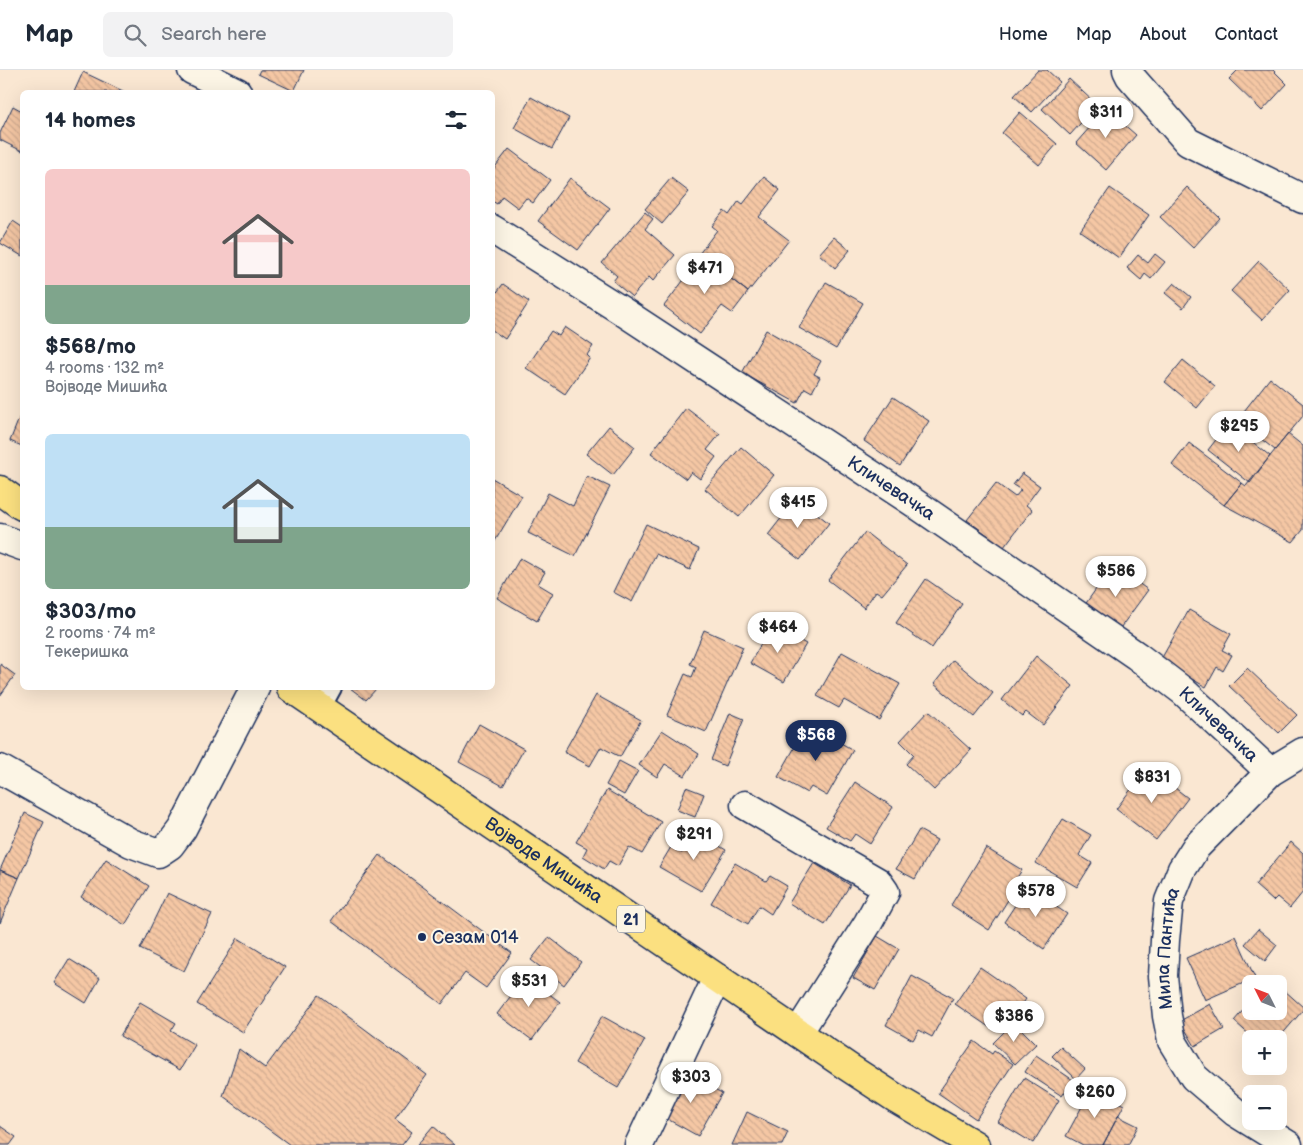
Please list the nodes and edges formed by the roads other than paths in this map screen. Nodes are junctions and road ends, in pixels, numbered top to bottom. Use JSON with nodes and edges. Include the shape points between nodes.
{"nodes":[{"id":1,"x":192,"y":70,"type":"edge"},
{"id":2,"x":1127,"y":70,"type":"edge"},
{"id":3,"x":233,"y":90,"type":"edge"},
{"id":4,"x":1303,"y":199,"type":"edge"},
{"id":5,"x":495,"y":232,"type":"edge"},
{"id":6,"x":0,"y":490,"type":"edge"},
{"id":7,"x":20,"y":505,"type":"edge"},
{"id":8,"x":0,"y":538,"type":"edge"},
{"id":9,"x":20,"y":545,"type":"edge"},
{"id":10,"x":254,"y":690,"type":"edge"},
{"id":11,"x":298,"y":690,"type":"edge"},
{"id":12,"x":328,"y":698,"type":"edge"},
{"id":13,"x":1303,"y":752,"type":"edge"},
{"id":14,"x":0,"y":769,"type":"edge"},
{"id":15,"x":1270,"y":772,"type":"junction"},
{"id":16,"x":745,"y":805,"type":"dead end"},
{"id":17,"x":717,"y":978,"type":"junction"},
{"id":18,"x":798,"y":1033,"type":"junction"},
{"id":19,"x":639,"y":1145,"type":"edge"},
{"id":20,"x":975,"y":1145,"type":"edge"},
{"id":21,"x":1288,"y":1145,"type":"edge"}],
"edges":[{"from":1,"to":3,"type":"street"},
{"from":2,"to":4,"type":"street","via":[[1188,142]]},
{"from":5,"to":15,"type":"street","name":"Кличевачка","via":[[905,496],[1137,656],[1183,690]]},
{"from":6,"to":7,"type":"main road"},
{"from":8,"to":9,"type":"street"},
{"from":10,"to":14,"type":"street","via":[[182,829],[158,854],[131,843]]},
{"from":11,"to":12,"type":"main road","name":"Војводе Мишића","number":"21"},
{"from":12,"to":17,"type":"main road","name":"Војводе Мишића","number":"21"},
{"from":13,"to":15,"type":"street","name":"Мила Пантића"},
{"from":15,"to":21,"type":"street","name":"Мила Пантића","via":[[1196,847],[1182,869],[1169,901],[1164,976],[1166,1016],[1172,1041],[1194,1077],[1235,1112]]},
{"from":16,"to":18,"type":"street","via":[[878,882],[885,892]]},
{"from":17,"to":18,"type":"main road","name":"Војводе Мишића","number":"21"},
{"from":17,"to":19,"type":"street"},
{"from":18,"to":20,"type":"main road","name":"Војводе Мишића","number":"21","via":[[897,1099]]}]}
